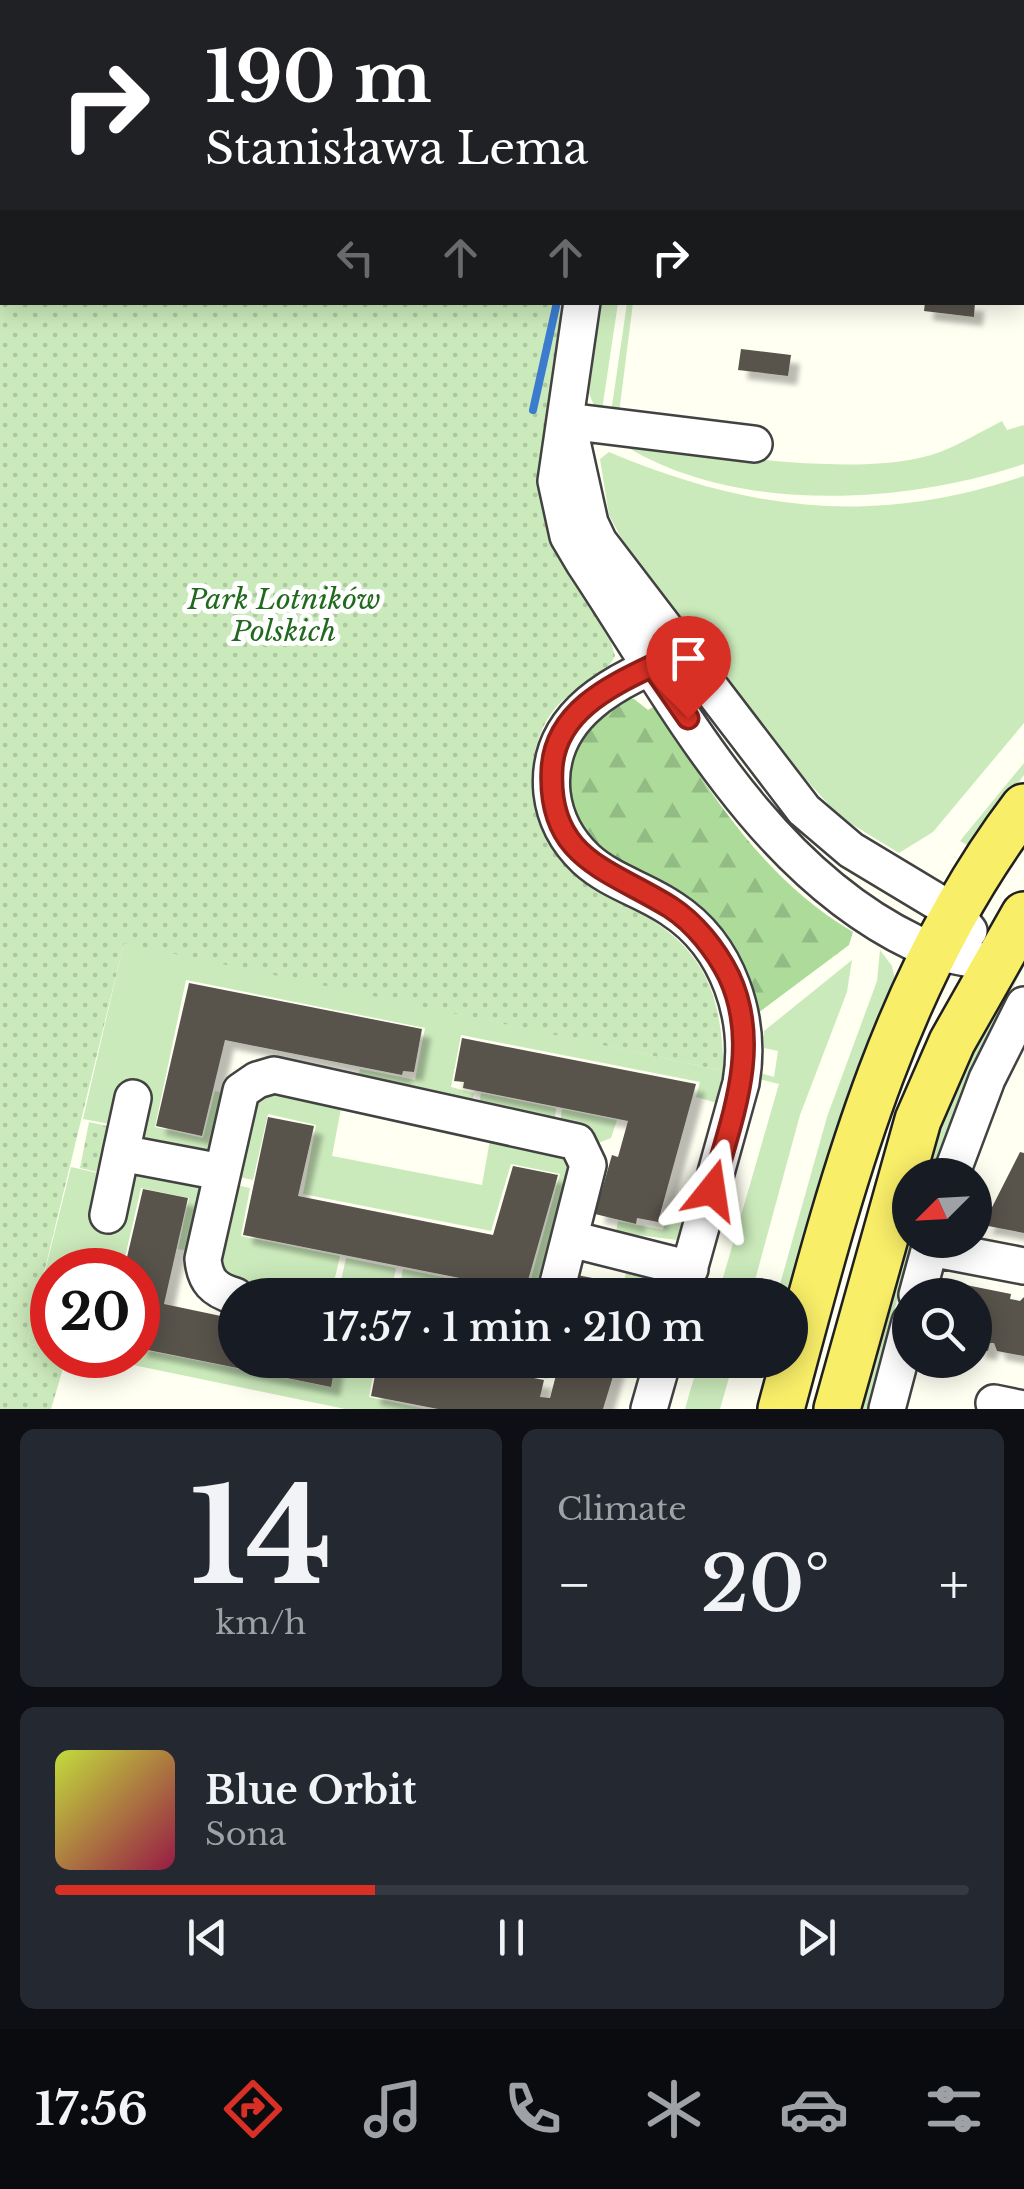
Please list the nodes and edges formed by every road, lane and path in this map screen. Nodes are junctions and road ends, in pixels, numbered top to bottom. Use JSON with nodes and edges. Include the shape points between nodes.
{"nodes":[{"id":1,"x":582,"y":305,"type":"edge"},
{"id":2,"x":567,"y":421,"type":"junction"},
{"id":3,"x":754,"y":444,"type":"dead end"},
{"id":4,"x":667,"y":660,"type":"junction"},
{"id":5,"x":1024,"y":807,"type":"edge"},
{"id":6,"x":1024,"y":915,"type":"edge"},
{"id":7,"x":944,"y":931,"type":"junction"},
{"id":8,"x":996,"y":964,"type":"junction"},
{"id":9,"x":1024,"y":1005,"type":"edge"},
{"id":10,"x":132,"y":1098,"type":"dead end"},
{"id":11,"x":121,"y":1153,"type":"junction"},
{"id":12,"x":957,"y":1158,"type":"edge"},
{"id":13,"x":221,"y":1172,"type":"junction"},
{"id":14,"x":108,"y":1215,"type":"dead end"},
{"id":15,"x":571,"y":1239,"type":"junction"},
{"id":16,"x":990,"y":1258,"type":"edge"},
{"id":17,"x":1024,"y":1266,"type":"edge"},
{"id":18,"x":560,"y":1278,"type":"edge"},
{"id":19,"x":675,"y":1278,"type":"edge"},
{"id":20,"x":687,"y":1278,"type":"edge"},
{"id":21,"x":218,"y":1290,"type":"edge"},
{"id":22,"x":657,"y":1378,"type":"edge"},
{"id":23,"x":895,"y":1378,"type":"edge"},
{"id":24,"x":648,"y":1409,"type":"edge"},
{"id":25,"x":781,"y":1409,"type":"edge"},
{"id":26,"x":837,"y":1409,"type":"edge"},
{"id":27,"x":887,"y":1409,"type":"edge"}],
"edges":[{"from":1,"to":2,"type":"street"},
{"from":2,"to":3,"type":"street"},
{"from":2,"to":4,"type":"street","via":[[590,523]]},
{"from":4,"to":7,"type":"street","via":[[804,810]]},
{"from":4,"to":20,"type":"street","via":[[599,694],[576,716],[559,740],[552,784],[554,806],[573,846],[606,874],[692,924],[739,1004],[746,1053],[741,1084]]},
{"from":5,"to":7,"type":"main road"},
{"from":6,"to":8,"type":"main road"},
{"from":7,"to":8,"type":"street"},
{"from":7,"to":25,"type":"main road","via":[[856,1135]]},
{"from":8,"to":26,"type":"main road","via":[[918,1120]]},
{"from":9,"to":12,"type":"street"},
{"from":10,"to":11,"type":"street"},
{"from":11,"to":13,"type":"street"},
{"from":11,"to":14,"type":"street"},
{"from":13,"to":15,"type":"street","via":[[242,1091],[274,1075],[576,1142],[588,1165]]},
{"from":13,"to":21,"type":"street","via":[[204,1270]]},
{"from":15,"to":18,"type":"street"},
{"from":15,"to":19,"type":"street"},
{"from":16,"to":17,"type":"street"},
{"from":22,"to":24,"type":"street"},
{"from":23,"to":27,"type":"street"}]}
